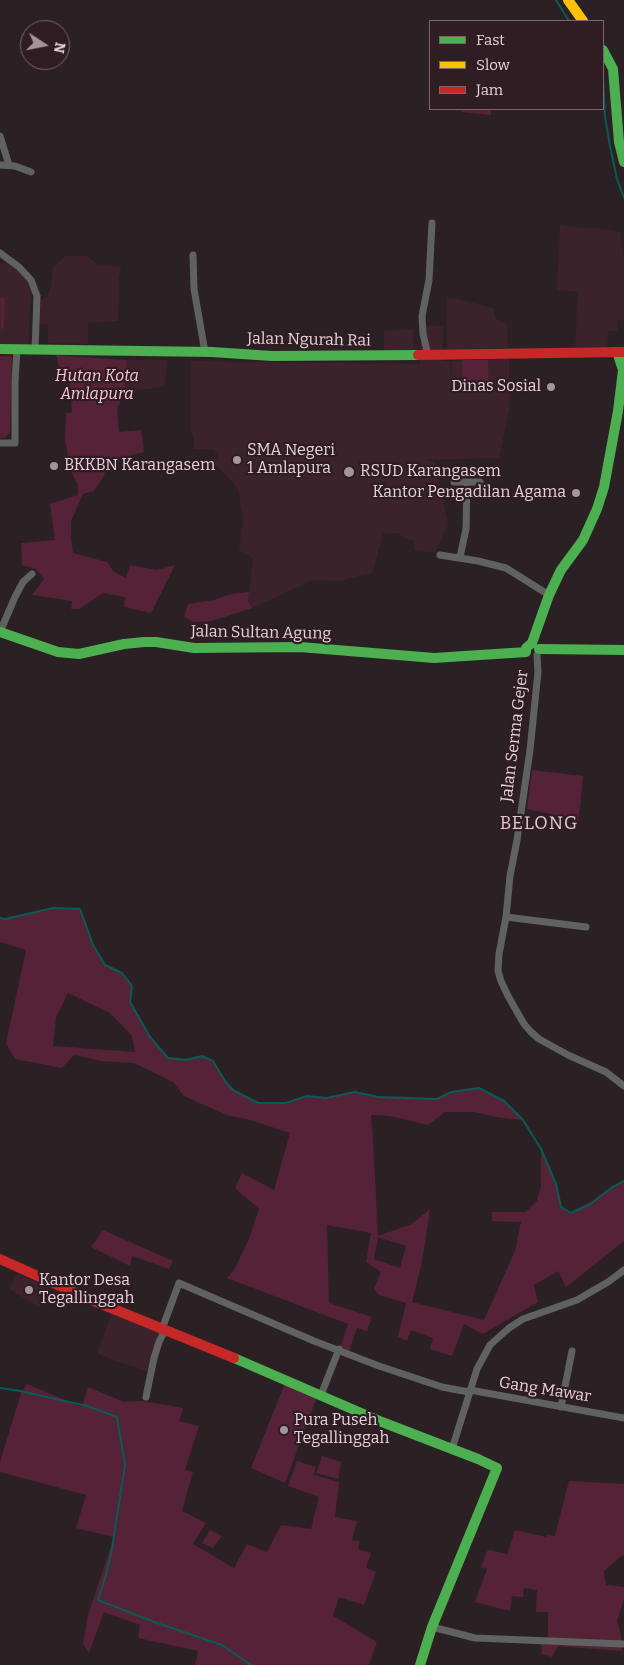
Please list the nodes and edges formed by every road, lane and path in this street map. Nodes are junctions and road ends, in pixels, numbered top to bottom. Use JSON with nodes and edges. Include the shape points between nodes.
{"nodes":[{"id":1,"x":568,"y":0,"type":"edge"},
{"id":2,"x":582,"y":20,"type":"edge"},
{"id":3,"x":604,"y":52,"type":"edge"},
{"id":4,"x":620,"y":82,"type":"edge"},
{"id":5,"x":0,"y":136,"type":"edge"},
{"id":6,"x":622,"y":142,"type":"edge"},
{"id":7,"x":624,"y":162,"type":"edge"},
{"id":8,"x":0,"y":165,"type":"edge"},
{"id":9,"x":9,"y":165,"type":"junction"},
{"id":10,"x":31,"y":172,"type":"dead end"},
{"id":11,"x":432,"y":223,"type":"dead end"},
{"id":12,"x":0,"y":253,"type":"edge"},
{"id":13,"x":193,"y":255,"type":"dead end"},
{"id":14,"x":0,"y":349,"type":"edge"},
{"id":15,"x":17,"y":349,"type":"junction"},
{"id":16,"x":35,"y":350,"type":"junction"},
{"id":17,"x":205,"y":352,"type":"junction"},
{"id":18,"x":621,"y":352,"type":"edge"},
{"id":19,"x":428,"y":355,"type":"junction"},
{"id":20,"x":623,"y":370,"type":"edge"},
{"id":21,"x":0,"y":443,"type":"edge"},
{"id":22,"x":454,"y":482,"type":"dead end"},
{"id":23,"x":467,"y":482,"type":"junction"},
{"id":24,"x":480,"y":482,"type":"dead end"},
{"id":25,"x":440,"y":554,"type":"dead end"},
{"id":26,"x":460,"y":557,"type":"junction"},
{"id":27,"x":32,"y":574,"type":"dead end"},
{"id":28,"x":549,"y":595,"type":"junction"},
{"id":29,"x":0,"y":632,"type":"edge"},
{"id":30,"x":624,"y":650,"type":"edge"},
{"id":31,"x":533,"y":651,"type":"junction"},
{"id":32,"x":506,"y":917,"type":"junction"},
{"id":33,"x":586,"y":927,"type":"dead end"},
{"id":34,"x":624,"y":1086,"type":"edge"},
{"id":35,"x":0,"y":1260,"type":"edge"},
{"id":36,"x":624,"y":1270,"type":"edge"},
{"id":37,"x":163,"y":1330,"type":"junction"},
{"id":38,"x":339,"y":1349,"type":"junction"},
{"id":39,"x":572,"y":1351,"type":"dead end"},
{"id":40,"x":470,"y":1391,"type":"junction"},
{"id":41,"x":321,"y":1395,"type":"junction"},
{"id":42,"x":146,"y":1396,"type":"dead end"},
{"id":43,"x":561,"y":1407,"type":"junction"},
{"id":44,"x":624,"y":1418,"type":"edge"},
{"id":45,"x":452,"y":1449,"type":"junction"},
{"id":46,"x":432,"y":1627,"type":"junction"},
{"id":47,"x":624,"y":1644,"type":"edge"},
{"id":48,"x":420,"y":1665,"type":"edge"}],
"edges":[{"from":1,"to":2,"type":"street"},
{"from":3,"to":4,"type":"street"},
{"from":4,"to":6,"type":"street"},
{"from":5,"to":9,"type":"street"},
{"from":6,"to":7,"type":"street"},
{"from":8,"to":9,"type":"street"},
{"from":9,"to":10,"type":"street"},
{"from":11,"to":19,"type":"street","via":[[429,280],[422,316]]},
{"from":12,"to":16,"type":"street","via":[[31,280],[37,296]]},
{"from":13,"to":17,"type":"street","via":[[194,289]]},
{"from":14,"to":15,"type":"street","name":"Jalan Ngurah Rai"},
{"from":15,"to":16,"type":"street","name":"Jalan Ngurah Rai"},
{"from":15,"to":21,"type":"street","via":[[15,443]]},
{"from":16,"to":17,"type":"street","name":"Jalan Ngurah Rai"},
{"from":17,"to":19,"type":"street","name":"Jalan Ngurah Rai","via":[[272,356]]},
{"from":18,"to":19,"type":"street","name":"Jalan Ngurah Rai"},
{"from":18,"to":20,"type":"street"},
{"from":20,"to":28,"type":"street","via":[[613,440],[597,509],[583,540],[561,570]]},
{"from":22,"to":23,"type":"street"},
{"from":23,"to":24,"type":"street"},
{"from":23,"to":26,"type":"street","via":[[466,529]]},
{"from":25,"to":26,"type":"street"},
{"from":26,"to":28,"type":"street","via":[[506,568]]},
{"from":27,"to":29,"type":"street","via":[[15,597]]},
{"from":28,"to":31,"type":"street"},
{"from":29,"to":31,"type":"street","name":"Jalan Sultan Agung","via":[[58,652],[79,654],[144,642],[194,648],[300,647],[434,658]]},
{"from":30,"to":31,"type":"street","name":"Jalan Sultan Agung"},
{"from":31,"to":32,"type":"street","name":"Jalan Serma Gejer","via":[[538,672]]},
{"from":32,"to":33,"type":"street"},
{"from":32,"to":34,"type":"street","name":"Jalan Serma Gejer","via":[[498,971],[524,1024],[539,1039],[606,1072]]},
{"from":35,"to":37,"type":"street"},
{"from":36,"to":40,"type":"street","via":[[577,1300],[523,1319],[504,1332],[482,1357]]},
{"from":37,"to":38,"type":"street","name":"Gang Mawar","via":[[179,1283]]},
{"from":37,"to":41,"type":"street"},
{"from":37,"to":42,"type":"street"},
{"from":38,"to":40,"type":"street","name":"Gang Mawar","via":[[419,1380]]},
{"from":38,"to":41,"type":"street"},
{"from":39,"to":43,"type":"street"},
{"from":40,"to":43,"type":"street","name":"Gang Mawar"},
{"from":40,"to":45,"type":"street"},
{"from":41,"to":45,"type":"street"},
{"from":43,"to":44,"type":"street","name":"Gang Mawar"},
{"from":45,"to":46,"type":"street","via":[[497,1468]]},
{"from":46,"to":47,"type":"street","via":[[480,1638]]},
{"from":46,"to":48,"type":"street"}]}
